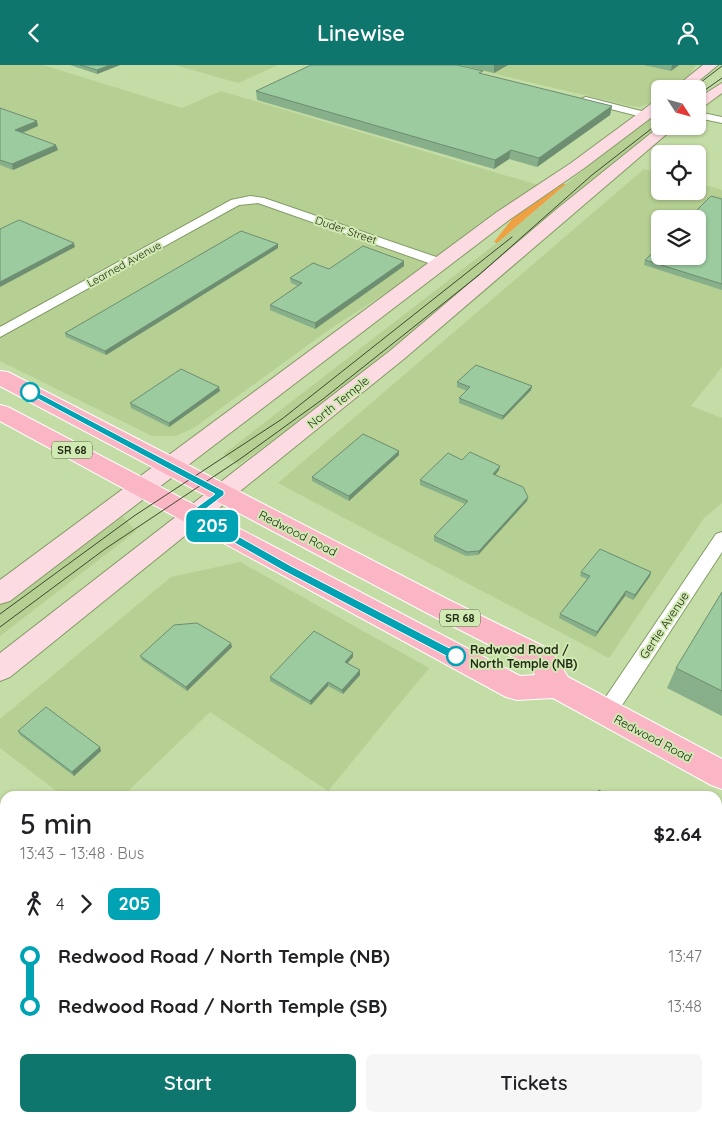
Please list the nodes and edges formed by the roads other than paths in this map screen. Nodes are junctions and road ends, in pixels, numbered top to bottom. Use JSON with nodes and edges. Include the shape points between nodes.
{"nodes":[{"id":1,"x":711,"y":65,"type":"edge"},
{"id":2,"x":692,"y":80,"type":"edge"},
{"id":3,"x":722,"y":87,"type":"edge"},
{"id":4,"x":706,"y":98,"type":"edge"},
{"id":5,"x":579,"y":99,"type":"edge"},
{"id":6,"x":651,"y":111,"type":"edge"},
{"id":7,"x":646,"y":115,"type":"junction"},
{"id":8,"x":706,"y":117,"type":"edge"},
{"id":9,"x":722,"y":120,"type":"edge"},
{"id":10,"x":658,"y":135,"type":"edge"},
{"id":11,"x":250,"y":199,"type":"joint"},
{"id":12,"x":441,"y":263,"type":"junction"},
{"id":13,"x":0,"y":333,"type":"edge"},
{"id":14,"x":0,"y":377,"type":"edge"},
{"id":15,"x":0,"y":412,"type":"edge"},
{"id":16,"x":173,"y":466,"type":"junction"},
{"id":17,"x":143,"y":489,"type":"junction"},
{"id":18,"x":221,"y":493,"type":"junction"},
{"id":19,"x":193,"y":515,"type":"junction"},
{"id":20,"x":722,"y":538,"type":"edge"},
{"id":21,"x":0,"y":595,"type":"edge"},
{"id":22,"x":0,"y":669,"type":"edge"},
{"id":23,"x":557,"y":687,"type":"junction"},
{"id":24,"x":606,"y":713,"type":"junction"},
{"id":25,"x":722,"y":775,"type":"edge"}],
"edges":[{"from":1,"to":2,"type":"main road"},
{"from":3,"to":4,"type":"main road"},
{"from":5,"to":7,"type":"street"},
{"from":6,"to":7,"type":"main road"},
{"from":7,"to":12,"type":"main road"},
{"from":8,"to":9,"type":"street"},
{"from":10,"to":18,"type":"main road","name":"North Temple","via":[[398,353]]},
{"from":11,"to":12,"type":"street","name":"Duder Street"},
{"from":11,"to":13,"type":"street","name":"Learned Avenue","via":[[235,202]]},
{"from":12,"to":16,"type":"main road"},
{"from":14,"to":16,"type":"main road","name":"Redwood Road","number":"SR 68"},
{"from":15,"to":17,"type":"main road","name":"Redwood Road","number":"SR 68"},
{"from":16,"to":17,"type":"main road"},
{"from":16,"to":18,"type":"main road","name":"Redwood Road","number":"SR 68"},
{"from":17,"to":19,"type":"main road","name":"Redwood Road","number":"SR 68"},
{"from":17,"to":21,"type":"main road"},
{"from":18,"to":19,"type":"main road","name":"North Temple"},
{"from":18,"to":23,"type":"main road","name":"Redwood Road","number":"SR 68","via":[[541,659]]},
{"from":19,"to":22,"type":"main road","name":"North Temple"},
{"from":19,"to":23,"type":"main road","name":"Redwood Road","number":"SR 68","via":[[517,688]]},
{"from":20,"to":24,"type":"street","name":"Gertie Avenue"},
{"from":23,"to":24,"type":"main road","name":"Redwood Road","number":"SR 68"},
{"from":24,"to":25,"type":"main road","name":"Redwood Road","number":"SR 68"}]}
